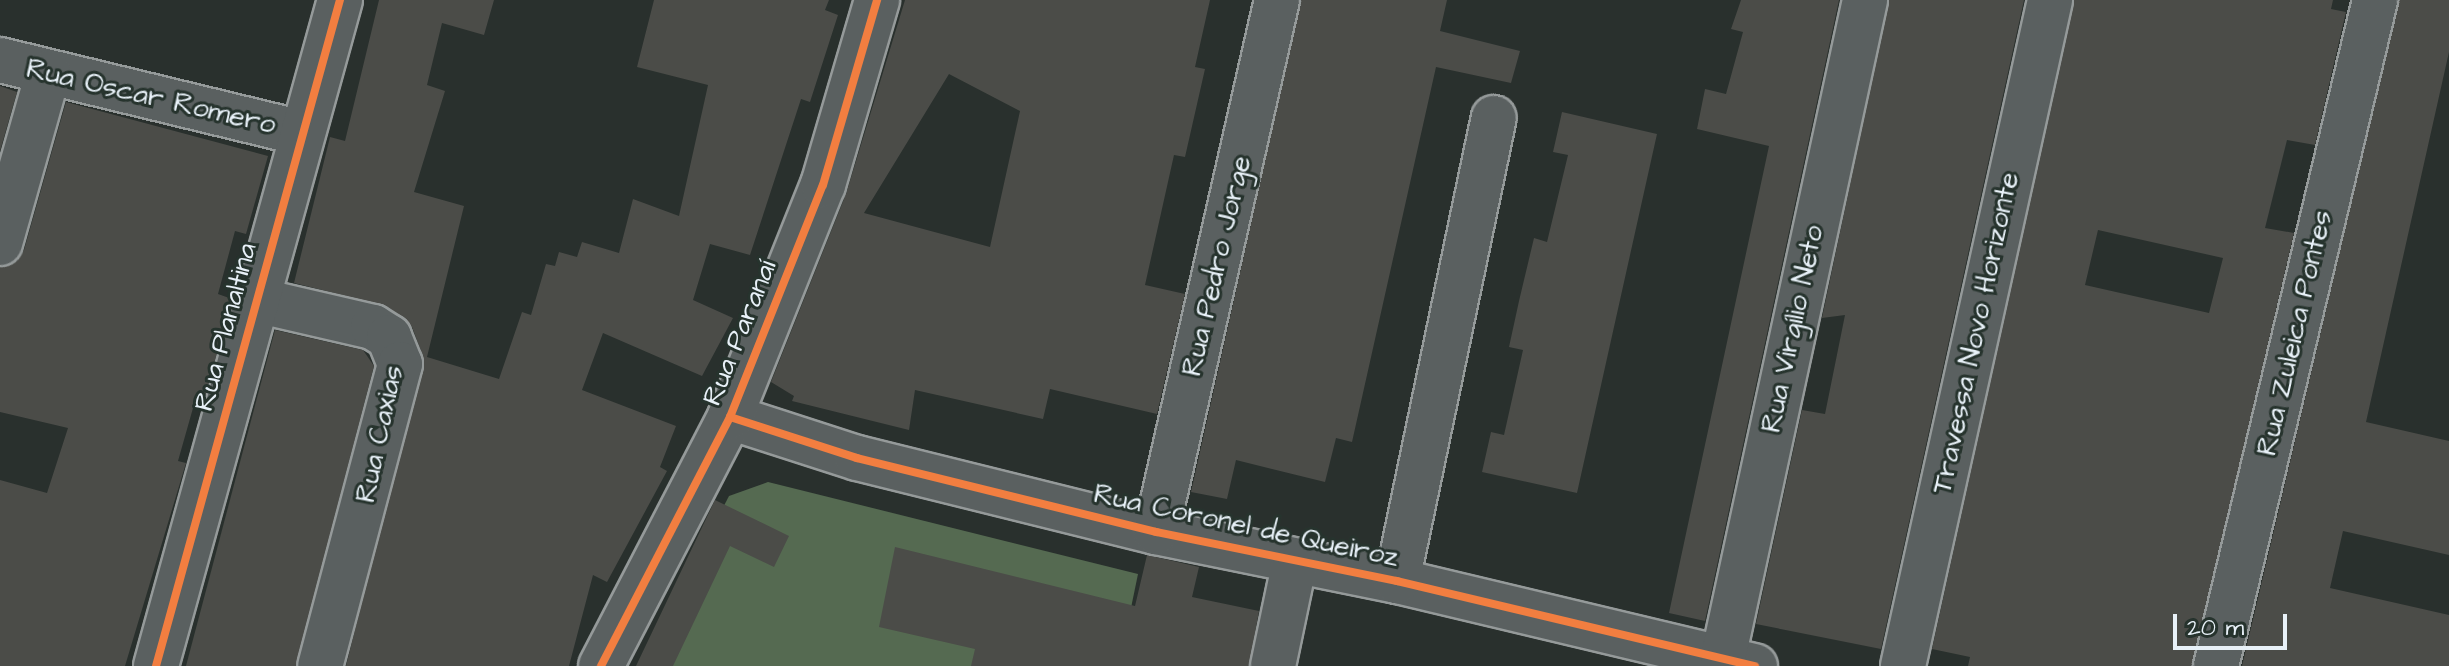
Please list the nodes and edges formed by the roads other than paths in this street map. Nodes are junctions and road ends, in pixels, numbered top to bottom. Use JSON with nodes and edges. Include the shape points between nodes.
{"nodes":[{"id":1,"x":340,"y":0,"type":"edge"},
{"id":2,"x":877,"y":0,"type":"edge"},
{"id":3,"x":1277,"y":0,"type":"edge"},
{"id":4,"x":1865,"y":0,"type":"edge"},
{"id":5,"x":2050,"y":0,"type":"edge"},
{"id":6,"x":2375,"y":0,"type":"edge"},
{"id":7,"x":0,"y":60,"type":"edge"},
{"id":8,"x":48,"y":73,"type":"junction"},
{"id":9,"x":1494,"y":118,"type":"dead end"},
{"id":10,"x":302,"y":133,"type":"junction"},
{"id":11,"x":0,"y":243,"type":"edge"},
{"id":12,"x":256,"y":300,"type":"junction"},
{"id":13,"x":730,"y":417,"type":"junction"},
{"id":14,"x":1156,"y":532,"type":"junction"},
{"id":15,"x":1295,"y":561,"type":"junction"},
{"id":16,"x":1397,"y":581,"type":"junction"},
{"id":17,"x":1739,"y":662,"type":"edge"},
{"id":18,"x":156,"y":666,"type":"edge"},
{"id":19,"x":320,"y":666,"type":"edge"},
{"id":20,"x":601,"y":666,"type":"edge"},
{"id":21,"x":1273,"y":666,"type":"edge"},
{"id":22,"x":1903,"y":666,"type":"edge"},
{"id":23,"x":2216,"y":666,"type":"edge"}],
"edges":[{"from":1,"to":10,"type":"street","name":"Rua Planaltina"},
{"from":2,"to":13,"type":"street","name":"Rua Paranaí","via":[[823,185]]},
{"from":3,"to":14,"type":"street","name":"Rua Pedro Jorge"},
{"from":4,"to":17,"type":"street","name":"Rua Virgílio Neto"},
{"from":5,"to":22,"type":"street","name":"Travessa Novo Horizonte"},
{"from":6,"to":23,"type":"street","name":"Rua Zuleica Pontes"},
{"from":7,"to":8,"type":"street","name":"Rua Oscar Romero"},
{"from":8,"to":10,"type":"street","name":"Rua Oscar Romero"},
{"from":8,"to":11,"type":"street"},
{"from":9,"to":16,"type":"street"},
{"from":10,"to":12,"type":"street","name":"Rua Planaltina"},
{"from":12,"to":18,"type":"street","name":"Rua Planaltina"},
{"from":12,"to":19,"type":"street","name":"Rua Caxias","via":[[373,327],[389,337],[400,364]]},
{"from":13,"to":14,"type":"street","name":"Rua Coronel de Queiroz","via":[[857,458]]},
{"from":13,"to":20,"type":"street","name":"Rua Paranaí"},
{"from":14,"to":15,"type":"street","name":"Rua Coronel de Queiroz"},
{"from":15,"to":16,"type":"street","name":"Rua Coronel de Queiroz"},
{"from":15,"to":21,"type":"street"},
{"from":16,"to":17,"type":"street","name":"Rua Coronel de Queiroz"}]}
